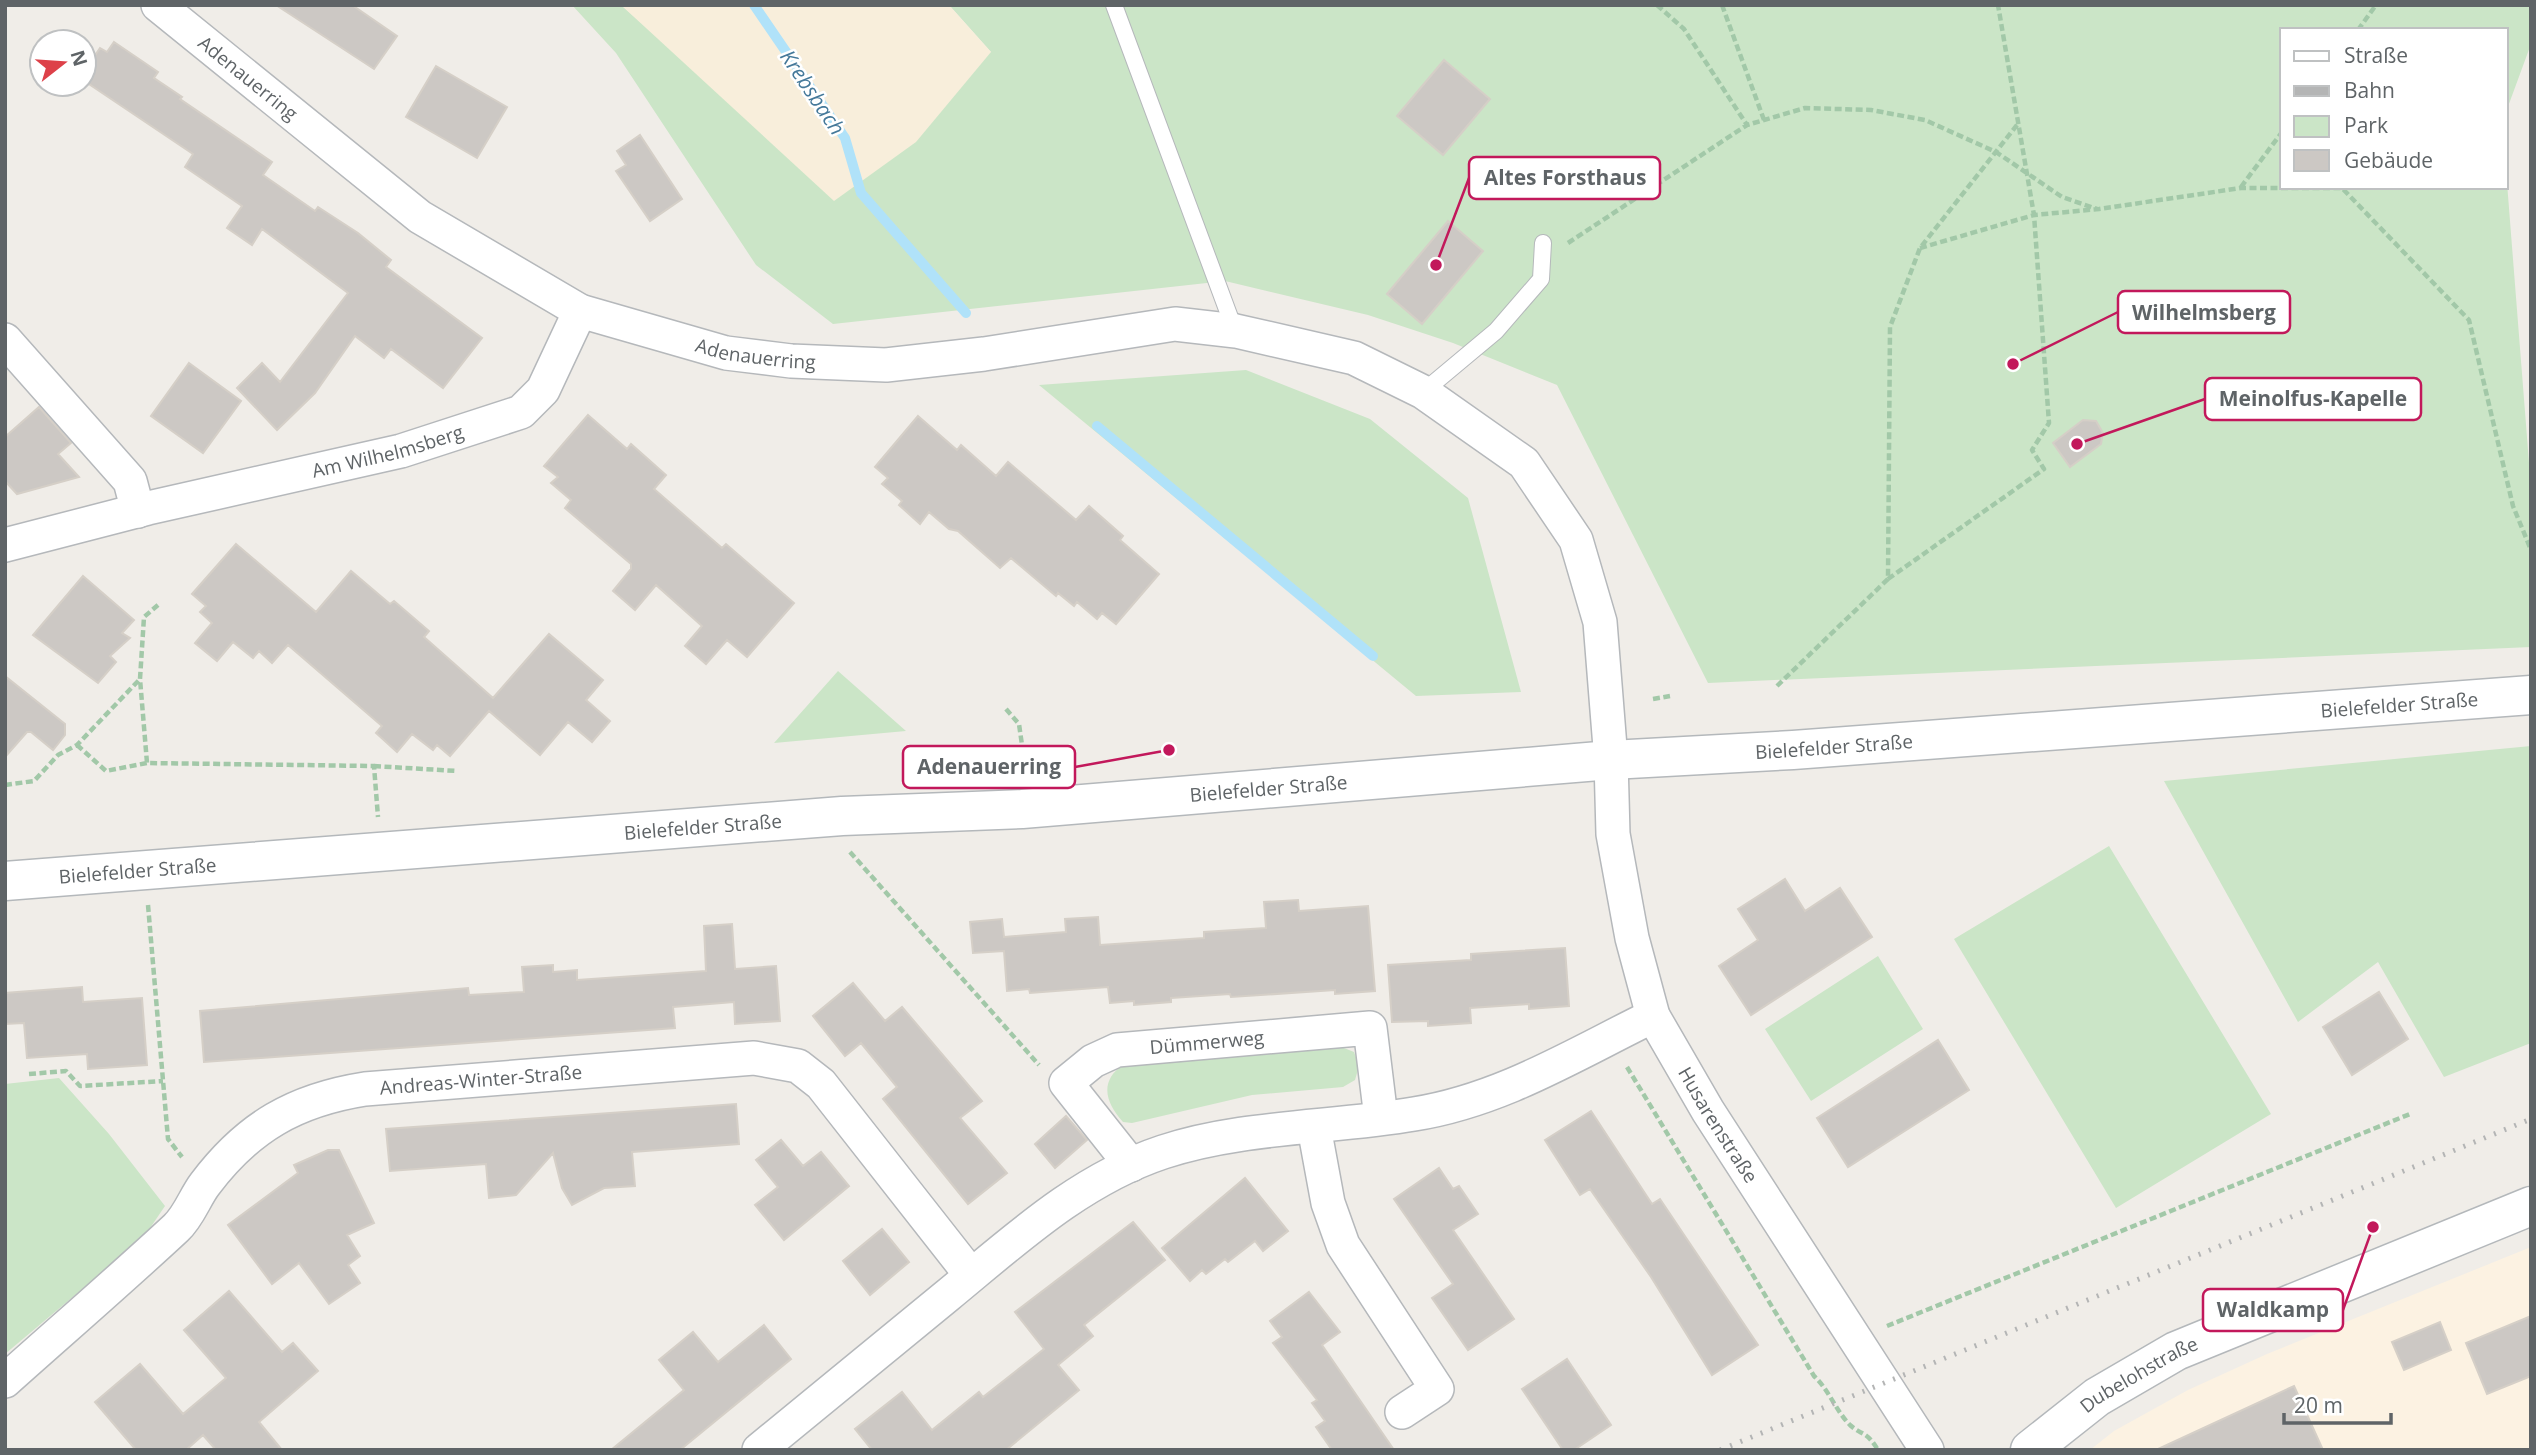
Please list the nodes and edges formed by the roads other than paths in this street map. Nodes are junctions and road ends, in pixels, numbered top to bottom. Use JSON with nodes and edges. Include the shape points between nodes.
{"nodes":[{"id":1,"x":158,"y":5,"type":"edge"},
{"id":2,"x":1114,"y":5,"type":"edge"},
{"id":3,"x":1544,"y":251,"type":"road end"},
{"id":4,"x":580,"y":311,"type":"junction"},
{"id":5,"x":1236,"y":331,"type":"junction"},
{"id":6,"x":5,"y":340,"type":"edge"},
{"id":7,"x":1423,"y":392,"type":"junction"},
{"id":8,"x":138,"y":511,"type":"junction"},
{"id":9,"x":5,"y":545,"type":"edge"},
{"id":10,"x":2531,"y":695,"type":"edge"},
{"id":11,"x":1611,"y":760,"type":"junction"},
{"id":12,"x":5,"y":881,"type":"edge"},
{"id":13,"x":1653,"y":1016,"type":"junction"},
{"id":14,"x":1381,"y":1118,"type":"junction"},
{"id":15,"x":1314,"y":1127,"type":"junction"},
{"id":16,"x":1131,"y":1165,"type":"junction"},
{"id":17,"x":2531,"y":1206,"type":"edge"},
{"id":18,"x":971,"y":1275,"type":"junction"},
{"id":19,"x":5,"y":1381,"type":"edge"},
{"id":20,"x":1402,"y":1412,"type":"dead end"},
{"id":21,"x":760,"y":1450,"type":"edge"},
{"id":22,"x":1927,"y":1450,"type":"edge"},
{"id":23,"x":2030,"y":1450,"type":"edge"}],
"edges":[{"from":1,"to":4,"type":"street","name":"Adenauerring","via":[[420,217]]},
{"from":2,"to":5,"type":"lane"},
{"from":3,"to":7,"type":"lane","via":[[1541,279],[1496,331]]},
{"from":4,"to":5,"type":"street","name":"Adenauerring","via":[[726,353],[886,365],[1175,324]]},
{"from":4,"to":8,"type":"street","name":"Am Wilhelmsberg","via":[[543,390],[521,412],[401,451]]},
{"from":5,"to":7,"type":"street","name":"Adenauerring","via":[[1354,358]]},
{"from":6,"to":8,"type":"street","via":[[130,481]]},
{"from":7,"to":11,"type":"street","name":"Adenauerring","via":[[1524,463],[1576,540],[1600,622]]},
{"from":8,"to":9,"type":"street","name":"Am Wilhelmsberg"},
{"from":10,"to":11,"type":"main road","name":"Bielefelder Straße"},
{"from":11,"to":12,"type":"main road","name":"Bielefelder Straße","via":[[1022,809],[842,816]]},
{"from":11,"to":13,"type":"street","name":"Husarenstraße","via":[[1613,834],[1632,938]]},
{"from":13,"to":14,"type":"street","via":[[1512,1087],[1415,1114]]},
{"from":13,"to":22,"type":"street","name":"Husarenstraße","via":[[1708,1111]]},
{"from":14,"to":15,"type":"street"},
{"from":14,"to":16,"type":"street","name":"Dümmerweg","via":[[1370,1028],[1117,1050],[1093,1061],[1066,1083]]},
{"from":15,"to":16,"type":"street","via":[[1213,1141]]},
{"from":15,"to":20,"type":"street","via":[[1328,1203],[1343,1245],[1437,1389]]},
{"from":16,"to":18,"type":"street","via":[[1056,1206]]},
{"from":17,"to":23,"type":"main road","name":"Dubelohstraße","via":[[2176,1351],[2097,1396]]},
{"from":18,"to":19,"type":"street","name":"Andreas-Winter-Straße","via":[[821,1084],[798,1066],[754,1058],[331,1094],[296,1106],[245,1138],[205,1185],[180,1225]]},
{"from":18,"to":21,"type":"street"}]}
